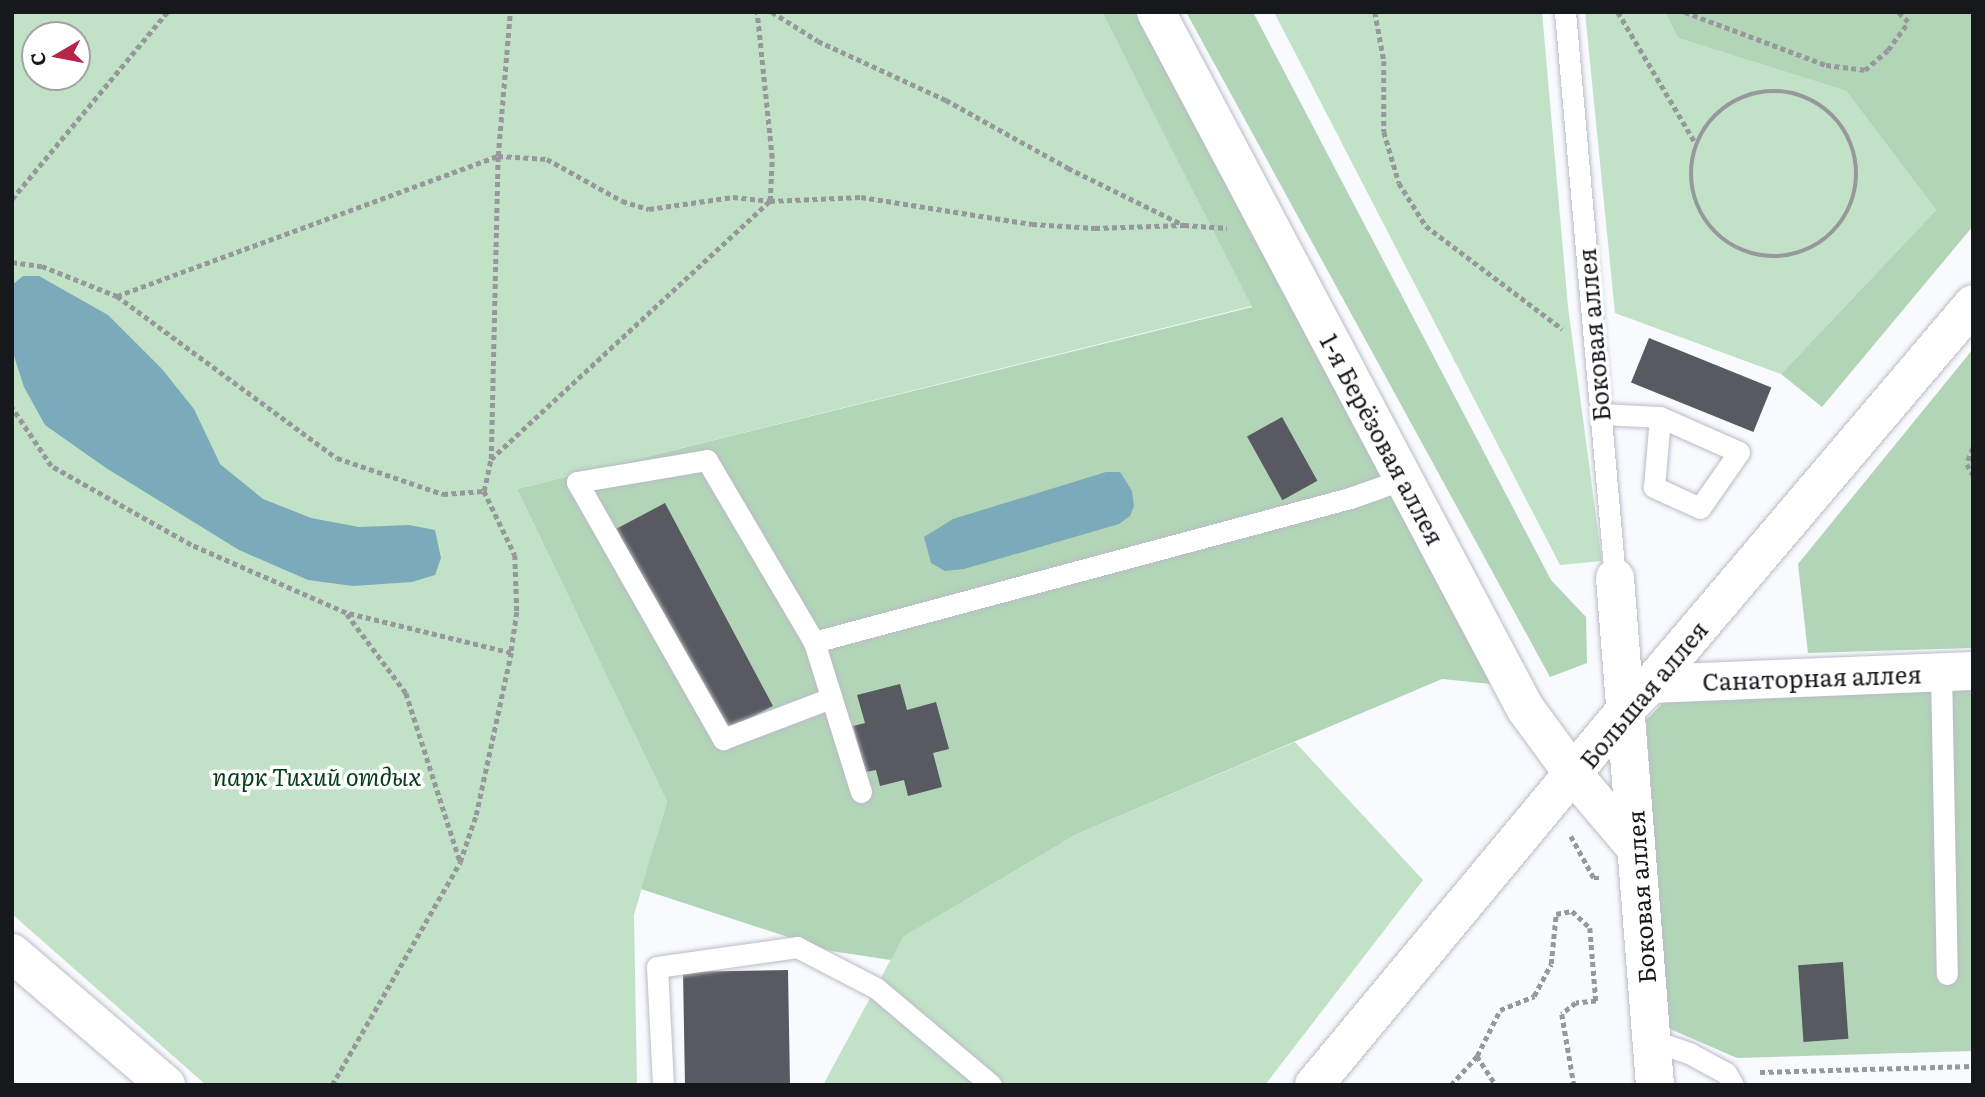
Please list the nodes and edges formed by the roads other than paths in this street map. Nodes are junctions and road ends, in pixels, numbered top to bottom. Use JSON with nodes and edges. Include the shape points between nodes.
{"nodes":[{"id":1,"x":1156,"y":12,"type":"edge"},
{"id":2,"x":1565,"y":12,"type":"edge"},
{"id":3,"x":1973,"y":304,"type":"edge"},
{"id":4,"x":1601,"y":414,"type":"junction"},
{"id":5,"x":1660,"y":417,"type":"junction"},
{"id":6,"x":1404,"y":479,"type":"junction"},
{"id":7,"x":1615,"y":578,"type":"joint"},
{"id":8,"x":814,"y":642,"type":"junction"},
{"id":9,"x":1957,"y":672,"type":"edge"},
{"id":10,"x":1638,"y":697,"type":"junction"},
{"id":11,"x":831,"y":698,"type":"junction"},
{"id":12,"x":1574,"y":775,"type":"junction"},
{"id":13,"x":860,"y":792,"type":"dead end"},
{"id":14,"x":1636,"y":848,"type":"junction"},
{"id":15,"x":12,"y":953,"type":"edge"},
{"id":16,"x":1947,"y":974,"type":"dead end"},
{"id":17,"x":1651,"y":1041,"type":"junction"},
{"id":18,"x":1729,"y":1079,"type":"edge"},
{"id":19,"x":166,"y":1085,"type":"edge"},
{"id":20,"x":663,"y":1085,"type":"edge"},
{"id":21,"x":990,"y":1085,"type":"edge"},
{"id":22,"x":1314,"y":1085,"type":"edge"},
{"id":23,"x":1655,"y":1085,"type":"edge"}],
"edges":[{"from":1,"to":6,"type":"street","name":"1-я Берёзовая аллея"},
{"from":2,"to":4,"type":"lane","name":"Боковая аллея"},
{"from":3,"to":10,"type":"street","name":"Большая аллея"},
{"from":4,"to":5,"type":"lane"},
{"from":4,"to":7,"type":"lane","name":"Боковая аллея"},
{"from":5,"to":5,"type":"lane","via":[[1739,452],[1700,508],[1654,487]]},
{"from":6,"to":8,"type":"lane","via":[[1350,498]]},
{"from":6,"to":12,"type":"street","name":"1-я Берёзовая аллея","via":[[1525,708]]},
{"from":7,"to":10,"type":"street","name":"Боковая аллея","via":[[1621,657]]},
{"from":8,"to":11,"type":"lane"},
{"from":8,"to":11,"type":"lane","via":[[707,460],[577,482],[723,739]]},
{"from":9,"to":10,"type":"street","name":"Санаторная аллея"},
{"from":9,"to":16,"type":"lane"},
{"from":10,"to":12,"type":"street","name":"Большая аллея"},
{"from":10,"to":14,"type":"street","name":"Боковая аллея"},
{"from":11,"to":13,"type":"lane"},
{"from":12,"to":14,"type":"street","name":"1-я Берёзовая аллея"},
{"from":12,"to":22,"type":"street","name":"Большая аллея"},
{"from":14,"to":17,"type":"street","name":"Боковая аллея"},
{"from":15,"to":19,"type":"street"},
{"from":17,"to":18,"type":"lane","via":[[1689,1053]]},
{"from":17,"to":23,"type":"street","name":"Боковая аллея"},
{"from":20,"to":21,"type":"lane","via":[[657,967],[797,947],[876,988]]}]}
